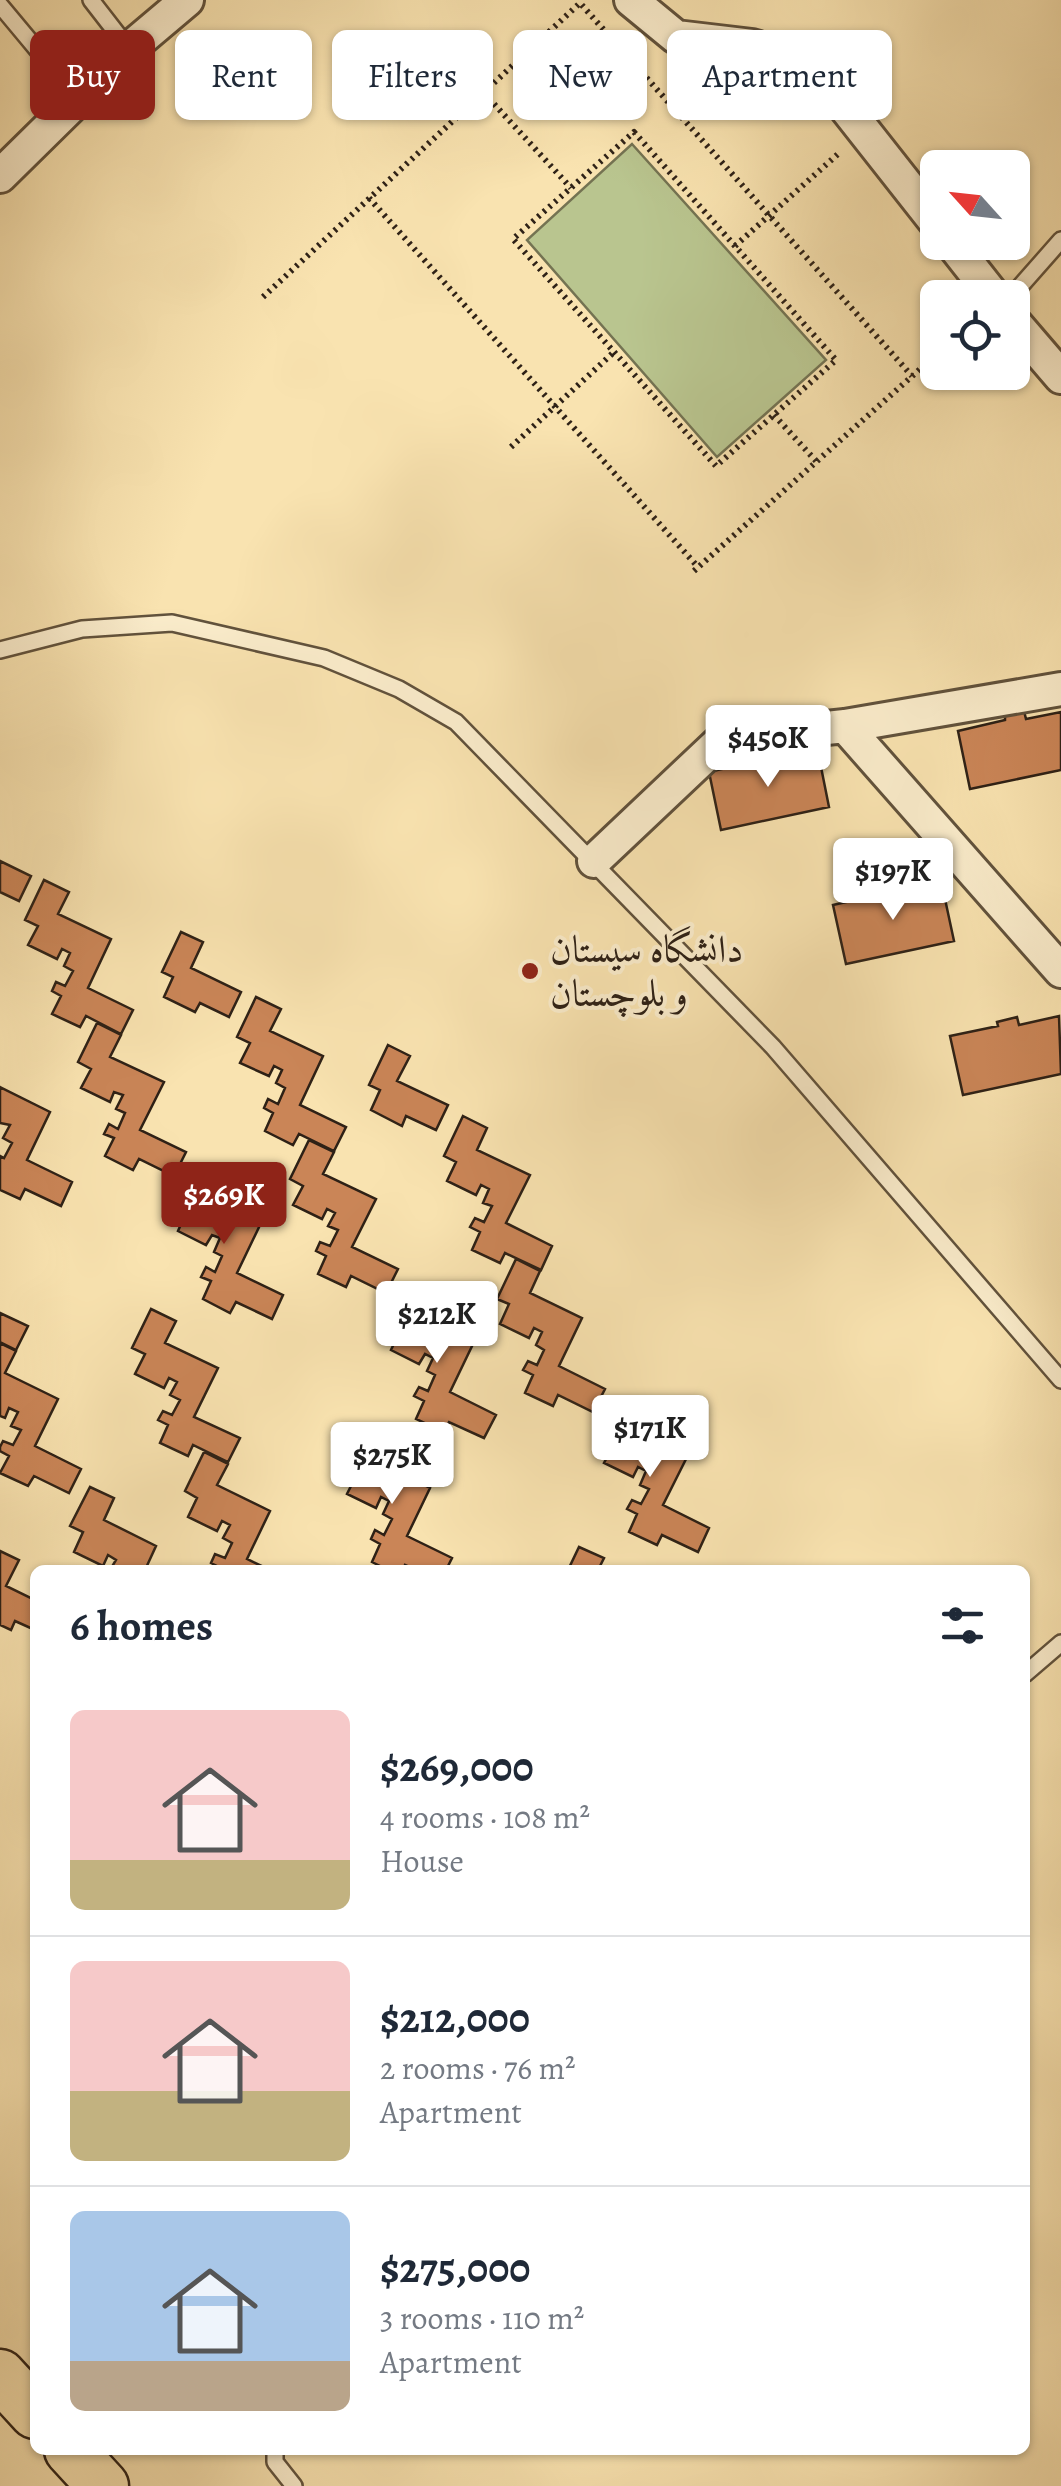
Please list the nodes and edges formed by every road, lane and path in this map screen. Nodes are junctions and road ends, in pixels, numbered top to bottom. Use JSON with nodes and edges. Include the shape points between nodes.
{"nodes":[{"id":1,"x":91,"y":0,"type":"edge"},
{"id":2,"x":187,"y":0,"type":"edge"},
{"id":3,"x":631,"y":0,"type":"edge"},
{"id":4,"x":0,"y":5,"type":"edge"},
{"id":5,"x":114,"y":30,"type":"edge"},
{"id":6,"x":151,"y":30,"type":"edge"},
{"id":7,"x":30,"y":41,"type":"edge"},
{"id":8,"x":493,"y":85,"type":"edge"},
{"id":9,"x":493,"y":103,"type":"edge"},
{"id":10,"x":59,"y":120,"type":"edge"},
{"id":11,"x":455,"y":120,"type":"edge"},
{"id":12,"x":864,"y":131,"type":"junction"},
{"id":13,"x":0,"y":176,"type":"edge"},
{"id":14,"x":571,"y":188,"type":"junction"},
{"id":15,"x":370,"y":198,"type":"junction"},
{"id":16,"x":920,"y":202,"type":"edge"},
{"id":17,"x":769,"y":215,"type":"junction"},
{"id":18,"x":1061,"y":240,"type":"edge"},
{"id":19,"x":735,"y":246,"type":"junction"},
{"id":20,"x":965,"y":260,"type":"edge"},
{"id":21,"x":980,"y":280,"type":"edge"},
{"id":22,"x":1026,"y":280,"type":"edge"},
{"id":23,"x":262,"y":296,"type":"dead end"},
{"id":24,"x":1030,"y":341,"type":"edge"},
{"id":25,"x":614,"y":352,"type":"junction"},
{"id":26,"x":920,"y":369,"type":"edge"},
{"id":27,"x":912,"y":376,"type":"junction"},
{"id":28,"x":1061,"y":377,"type":"edge"},
{"id":29,"x":555,"y":406,"type":"junction"},
{"id":30,"x":774,"y":415,"type":"junction"},
{"id":31,"x":511,"y":447,"type":"dead end"},
{"id":32,"x":816,"y":461,"type":"junction"},
{"id":33,"x":0,"y":650,"type":"edge"},
{"id":34,"x":1061,"y":689,"type":"edge"},
{"id":35,"x":845,"y":726,"type":"junction"},
{"id":36,"x":594,"y":862,"type":"junction"},
{"id":37,"x":1061,"y":970,"type":"edge"},
{"id":38,"x":1061,"y":1380,"type":"edge"},
{"id":39,"x":1061,"y":1644,"type":"edge"},
{"id":40,"x":1030,"y":1670,"type":"edge"},
{"id":41,"x":0,"y":2375,"type":"edge"},
{"id":42,"x":30,"y":2408,"type":"edge"},
{"id":43,"x":75,"y":2455,"type":"edge"},
{"id":44,"x":275,"y":2455,"type":"edge"},
{"id":45,"x":103,"y":2486,"type":"edge"},
{"id":46,"x":294,"y":2486,"type":"edge"}],
"edges":[{"from":1,"to":5,"type":"lane"},
{"from":2,"to":6,"type":"street"},
{"from":3,"to":12,"type":"street","via":[[676,37],[752,46],[812,65]]},
{"from":4,"to":7,"type":"lane"},
{"from":8,"to":17,"type":"path","via":[[580,4]]},
{"from":9,"to":14,"type":"path"},
{"from":10,"to":13,"type":"street"},
{"from":11,"to":15,"type":"path"},
{"from":12,"to":16,"type":"street"},
{"from":12,"to":17,"type":"path"},
{"from":14,"to":19,"type":"path","via":[[634,132]]},
{"from":14,"to":25,"type":"path","via":[[514,239]]},
{"from":15,"to":23,"type":"path"},
{"from":15,"to":29,"type":"path"},
{"from":17,"to":19,"type":"path"},
{"from":17,"to":27,"type":"path"},
{"from":18,"to":22,"type":"lane"},
{"from":19,"to":30,"type":"path","via":[[836,360]]},
{"from":20,"to":21,"type":"street"},
{"from":24,"to":28,"type":"street"},
{"from":25,"to":29,"type":"path"},
{"from":25,"to":30,"type":"path","via":[[716,466]]},
{"from":26,"to":27,"type":"path"},
{"from":27,"to":32,"type":"path"},
{"from":29,"to":31,"type":"path"},
{"from":29,"to":32,"type":"path","via":[[696,569]]},
{"from":30,"to":32,"type":"path"},
{"from":33,"to":36,"type":"lane","via":[[82,629],[172,623],[324,658],[456,722]]},
{"from":34,"to":35,"type":"street"},
{"from":35,"to":36,"type":"street","via":[[723,739]]},
{"from":35,"to":37,"type":"street"},
{"from":36,"to":38,"type":"lane","via":[[773,1047]]},
{"from":39,"to":40,"type":"lane"},
{"from":41,"to":42,"type":"main road"},
{"from":43,"to":45,"type":"main road"},
{"from":44,"to":46,"type":"lane"}]}
